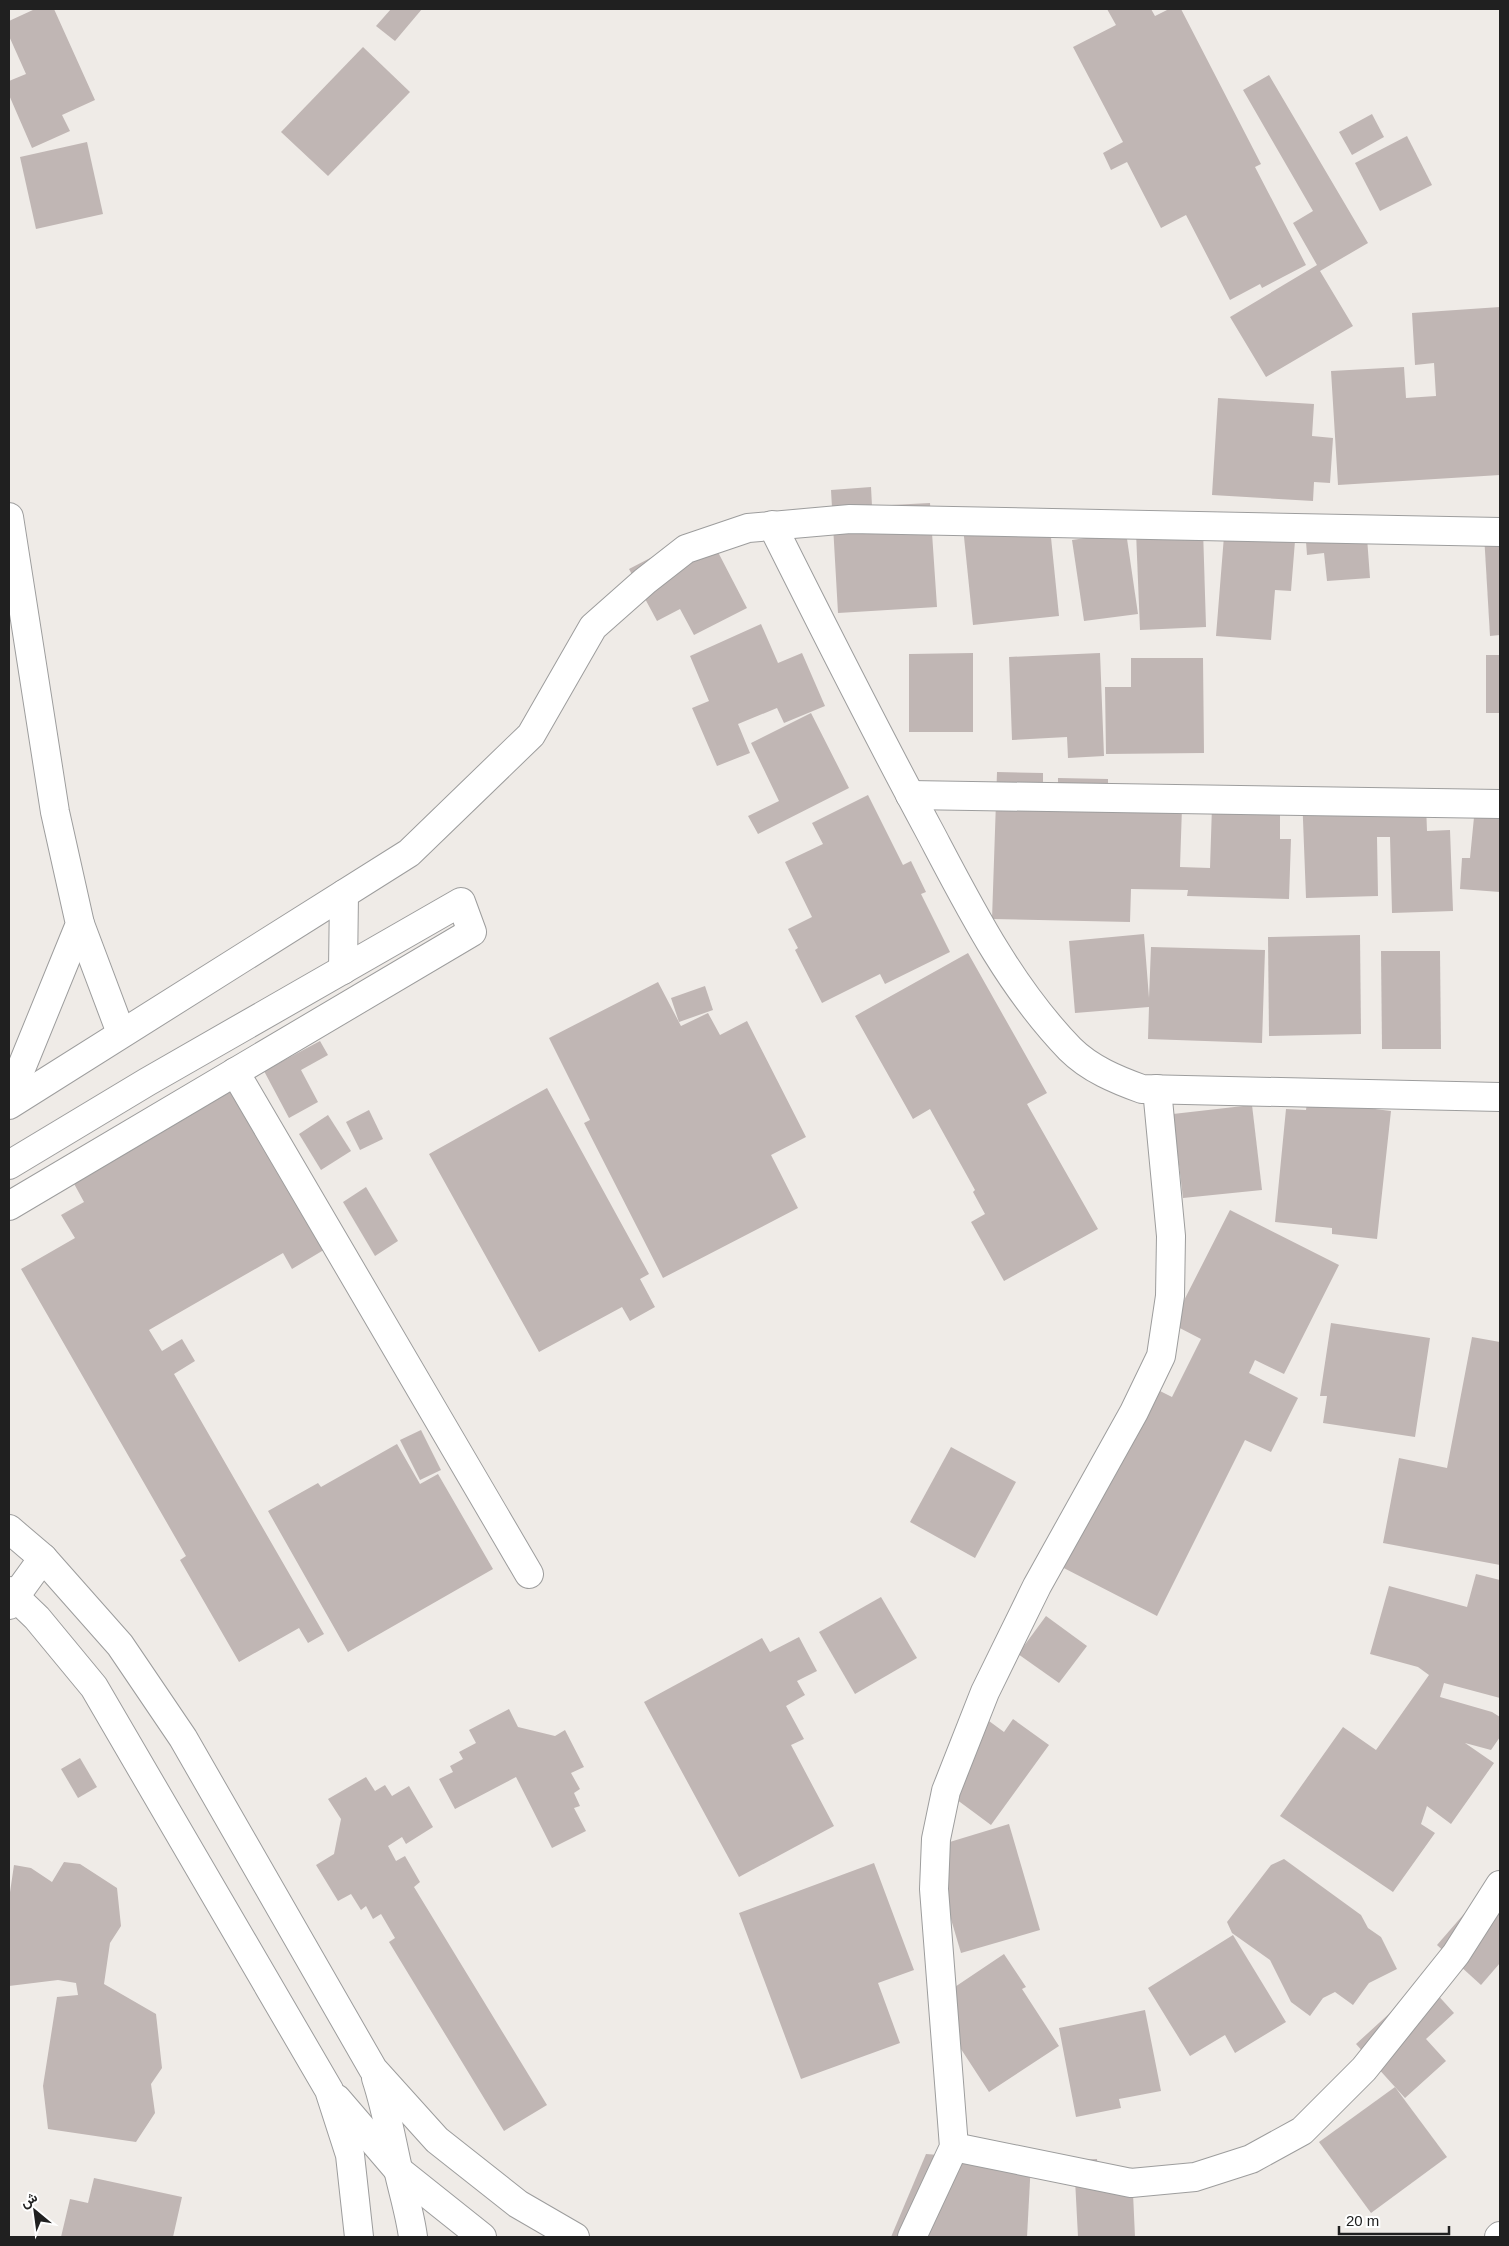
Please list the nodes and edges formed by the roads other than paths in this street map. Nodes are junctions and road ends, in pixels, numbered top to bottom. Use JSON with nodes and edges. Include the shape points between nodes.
{"nodes":[{"id":1,"x":9,"y":517,"type":"edge"},
{"id":2,"x":772,"y":526,"type":"junction"},
{"id":3,"x":1500,"y":532,"type":"edge"},
{"id":4,"x":910,"y":795,"type":"junction"},
{"id":5,"x":1500,"y":804,"type":"edge"},
{"id":6,"x":344,"y":894,"type":"junction"},
{"id":7,"x":80,"y":924,"type":"junction"},
{"id":8,"x":343,"y":970,"type":"junction"},
{"id":9,"x":121,"y":1033,"type":"junction"},
{"id":10,"x":235,"y":1072,"type":"junction"},
{"id":11,"x":1157,"y":1089,"type":"junction"},
{"id":12,"x":1500,"y":1096,"type":"edge"},
{"id":13,"x":9,"y":1098,"type":"edge"},
{"id":14,"x":9,"y":1105,"type":"edge"},
{"id":15,"x":9,"y":1165,"type":"edge"},
{"id":16,"x":9,"y":1206,"type":"edge"},
{"id":17,"x":9,"y":1529,"type":"edge"},
{"id":18,"x":43,"y":1558,"type":"junction"},
{"id":19,"x":529,"y":1574,"type":"dead end"},
{"id":20,"x":11,"y":1598,"type":"edge"},
{"id":21,"x":1500,"y":1886,"type":"edge"},
{"id":22,"x":372,"y":2069,"type":"junction"},
{"id":23,"x":329,"y":2090,"type":"junction"},
{"id":24,"x":954,"y":2147,"type":"junction"},
{"id":25,"x":398,"y":2170,"type":"junction"},
{"id":26,"x":359,"y":2237,"type":"edge"},
{"id":27,"x":413,"y":2237,"type":"edge"},
{"id":28,"x":482,"y":2237,"type":"edge"},
{"id":29,"x":575,"y":2237,"type":"edge"},
{"id":30,"x":912,"y":2237,"type":"edge"}],
"edges":[{"from":1,"to":7,"type":"street","via":[[55,812]]},
{"from":2,"to":3,"type":"street","via":[[850,519]]},
{"from":2,"to":4,"type":"street"},
{"from":2,"to":6,"type":"street","via":[[748,528],[686,549],[645,581],[593,627],[531,735],[409,853]]},
{"from":4,"to":5,"type":"street"},
{"from":4,"to":11,"type":"street","via":[[985,936],[1032,1005],[1072,1050],[1111,1078],[1142,1089]]},
{"from":6,"to":8,"type":"street"},
{"from":6,"to":9,"type":"street"},
{"from":7,"to":9,"type":"street"},
{"from":7,"to":13,"type":"street"},
{"from":8,"to":10,"type":"street","via":[[461,902],[472,932]]},
{"from":8,"to":15,"type":"street"},
{"from":9,"to":14,"type":"street"},
{"from":10,"to":16,"type":"street"},
{"from":10,"to":19,"type":"street"},
{"from":11,"to":12,"type":"street"},
{"from":11,"to":24,"type":"street","via":[[1171,1236],[1170,1296],[1161,1356],[1134,1412],[1037,1586],[984,1692],[946,1791],[936,1839],[934,1889]]},
{"from":17,"to":18,"type":"street"},
{"from":18,"to":20,"type":"street"},
{"from":18,"to":22,"type":"street","via":[[120,1646],[183,1738]]},
{"from":20,"to":23,"type":"street","via":[[37,1618],[94,1687]]},
{"from":21,"to":24,"type":"street","via":[[1456,1954],[1364,2069],[1302,2131],[1251,2159],[1195,2176],[1131,2182]]},
{"from":22,"to":25,"type":"street","via":[[386,2106]]},
{"from":22,"to":29,"type":"street","via":[[437,2140],[518,2204]]},
{"from":23,"to":25,"type":"street"},
{"from":23,"to":26,"type":"street","via":[[350,2155]]},
{"from":24,"to":30,"type":"street"},
{"from":25,"to":27,"type":"street"},
{"from":25,"to":28,"type":"street"}]}
